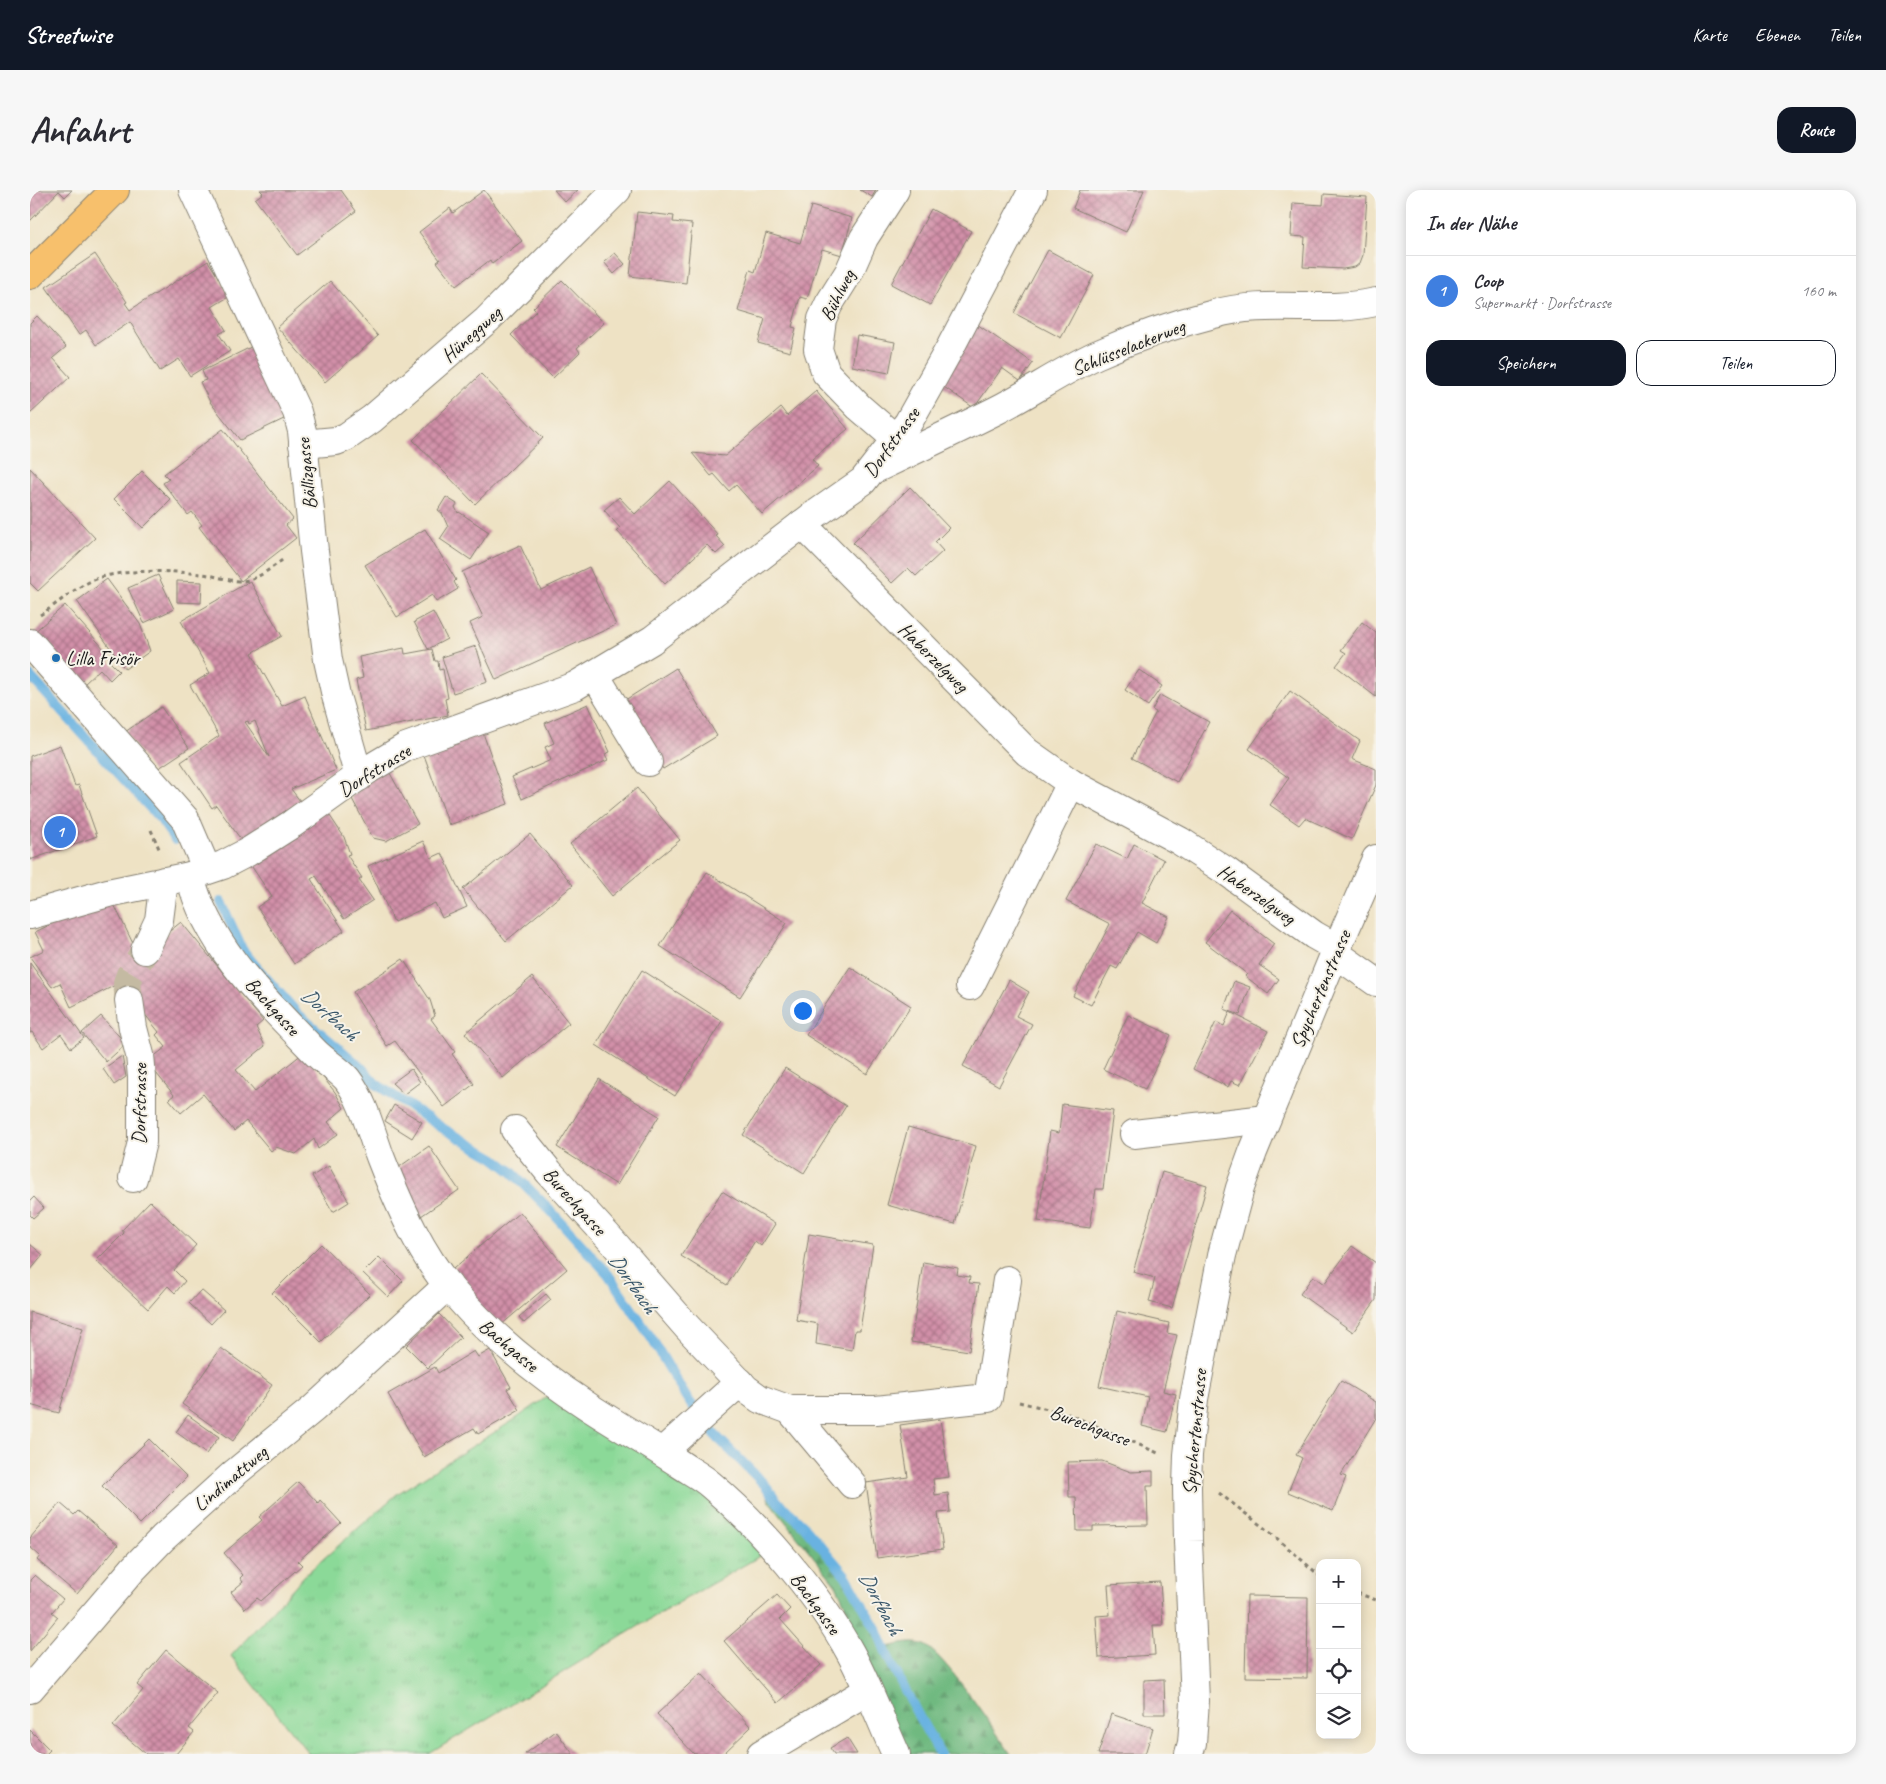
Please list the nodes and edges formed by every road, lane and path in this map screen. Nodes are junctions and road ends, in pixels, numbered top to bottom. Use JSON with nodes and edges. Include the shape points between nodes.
{"nodes":[{"id":1,"x":114,"y":190,"type":"edge"},
{"id":2,"x":193,"y":190,"type":"edge"},
{"id":3,"x":618,"y":190,"type":"edge"},
{"id":4,"x":895,"y":190,"type":"edge"},
{"id":5,"x":1033,"y":190,"type":"edge"},
{"id":6,"x":30,"y":276,"type":"edge"},
{"id":7,"x":1376,"y":302,"type":"edge"},
{"id":8,"x":896,"y":439,"type":"junction"},
{"id":9,"x":303,"y":444,"type":"junction"},
{"id":10,"x":872,"y":471,"type":"junction"},
{"id":11,"x":802,"y":524,"type":"junction"},
{"id":12,"x":312,"y":539,"type":"junction"},
{"id":13,"x":32,"y":631,"type":"edge"},
{"id":14,"x":595,"y":675,"type":"junction"},
{"id":15,"x":648,"y":762,"type":"dead end"},
{"id":16,"x":359,"y":777,"type":"junction"},
{"id":17,"x":1071,"y":783,"type":"junction"},
{"id":18,"x":150,"y":826,"type":"dead end"},
{"id":19,"x":1376,"y":859,"type":"edge"},
{"id":20,"x":183,"y":877,"type":"junction"},
{"id":21,"x":30,"y":916,"type":"edge"},
{"id":22,"x":145,"y":950,"type":"tunnel mouth"},
{"id":23,"x":1336,"y":950,"type":"junction"},
{"id":24,"x":1376,"y":982,"type":"edge"},
{"id":25,"x":970,"y":986,"type":"dead end"},
{"id":26,"x":129,"y":1000,"type":"tunnel mouth"},
{"id":27,"x":1266,"y":1119,"type":"junction"},
{"id":28,"x":515,"y":1130,"type":"dead end"},
{"id":29,"x":1134,"y":1134,"type":"dead end"},
{"id":30,"x":133,"y":1178,"type":"dead end"},
{"id":31,"x":1007,"y":1280,"type":"dead end"},
{"id":32,"x":448,"y":1285,"type":"junction"},
{"id":33,"x":730,"y":1390,"type":"junction"},
{"id":34,"x":988,"y":1398,"type":"junction"},
{"id":35,"x":790,"y":1410,"type":"junction"},
{"id":36,"x":662,"y":1452,"type":"junction"},
{"id":37,"x":1188,"y":1471,"type":"junction"},
{"id":38,"x":852,"y":1484,"type":"dead end"},
{"id":39,"x":1316,"y":1573,"type":"edge"},
{"id":40,"x":1361,"y":1594,"type":"edge"},
{"id":41,"x":1376,"y":1600,"type":"edge"},
{"id":42,"x":30,"y":1689,"type":"edge"},
{"id":43,"x":867,"y":1692,"type":"junction"},
{"id":44,"x":761,"y":1754,"type":"edge"},
{"id":45,"x":896,"y":1754,"type":"edge"},
{"id":46,"x":1189,"y":1754,"type":"edge"}],
"edges":[{"from":1,"to":6,"type":"main road"},
{"from":2,"to":9,"type":"street","name":"Bällizgasse","via":[[297,412]]},
{"from":3,"to":9,"type":"street","name":"Hüneggweg","via":[[488,320],[372,419],[336,441]]},
{"from":4,"to":8,"type":"street","name":"Bühlweg","via":[[864,238],[849,272],[829,304],[822,319],[818,349],[826,373]]},
{"from":5,"to":8,"type":"street","name":"Dorfstrasse","via":[[951,346]]},
{"from":7,"to":10,"type":"street","name":"Schlüsselackerweg","via":[[1235,309],[1145,335],[1096,356],[997,410]]},
{"from":8,"to":10,"type":"street","name":"Dorfstrasse"},
{"from":9,"to":12,"type":"street","name":"Bällizgasse"},
{"from":10,"to":11,"type":"street","name":"Dorfstrasse","via":[[863,481]]},
{"from":11,"to":14,"type":"street","name":"Dorfstrasse","via":[[652,640]]},
{"from":11,"to":17,"type":"street","name":"Haberzelgweg","via":[[1027,752]]},
{"from":12,"to":13,"type":"path","via":[[264,573],[241,582],[201,574],[158,572],[100,577],[85,585]]},
{"from":12,"to":16,"type":"street","name":"Bällizgasse","via":[[328,660]]},
{"from":13,"to":20,"type":"street","name":"Bachgasse","via":[[185,820]]},
{"from":14,"to":15,"type":"street"},
{"from":14,"to":16,"type":"street","name":"Dorfstrasse","via":[[541,700],[406,747]]},
{"from":16,"to":20,"type":"street","name":"Dorfstrasse","via":[[248,852],[222,865]]},
{"from":17,"to":23,"type":"street","name":"Haberzelgweg","via":[[1180,841]]},
{"from":17,"to":25,"type":"street"},
{"from":18,"to":20,"type":"path"},
{"from":19,"to":23,"type":"street","name":"Spychertenstrasse"},
{"from":20,"to":21,"type":"street","name":"Dorfstrasse","via":[[108,893]]},
{"from":20,"to":22,"type":"street"},
{"from":20,"to":32,"type":"street","name":"Bachgasse","via":[[224,949],[255,989],[346,1078],[358,1096],[405,1216]]},
{"from":23,"to":24,"type":"street","name":"Haberzelgweg"},
{"from":23,"to":27,"type":"street","name":"Spychertenstrasse"},
{"from":26,"to":30,"type":"street","name":"Dorfstrasse","via":[[142,1077],[142,1142]]},
{"from":27,"to":29,"type":"street"},
{"from":27,"to":37,"type":"street","name":"Spychertenstrasse","via":[[1240,1188],[1222,1255],[1194,1399]]},
{"from":28,"to":33,"type":"street","name":"Burechgasse","via":[[687,1327]]},
{"from":31,"to":34,"type":"street"},
{"from":32,"to":36,"type":"street","name":"Bachgasse","via":[[480,1322],[513,1352],[586,1405]]},
{"from":32,"to":42,"type":"street","name":"Lindimattweg","via":[[313,1409],[216,1489],[163,1538]]},
{"from":33,"to":35,"type":"street","name":"Burechgasse"},
{"from":33,"to":36,"type":"street"},
{"from":34,"to":35,"type":"street","name":"Burechgasse","via":[[876,1410]]},
{"from":34,"to":37,"type":"path","name":"Burechgasse","via":[[1016,1401],[1068,1414],[1110,1431]]},
{"from":35,"to":38,"type":"street","name":"Burechgasse"},
{"from":36,"to":43,"type":"street","name":"Bachgasse","via":[[709,1483],[751,1521],[834,1626],[852,1656]]},
{"from":37,"to":39,"type":"path","name":"Burechgasse","via":[[1237,1506]]},
{"from":37,"to":46,"type":"street","name":"Spychertenstrasse","via":[[1195,1701]]},
{"from":40,"to":41,"type":"path"},
{"from":43,"to":44,"type":"street"},
{"from":43,"to":45,"type":"street","name":"Bachgasse"}]}
